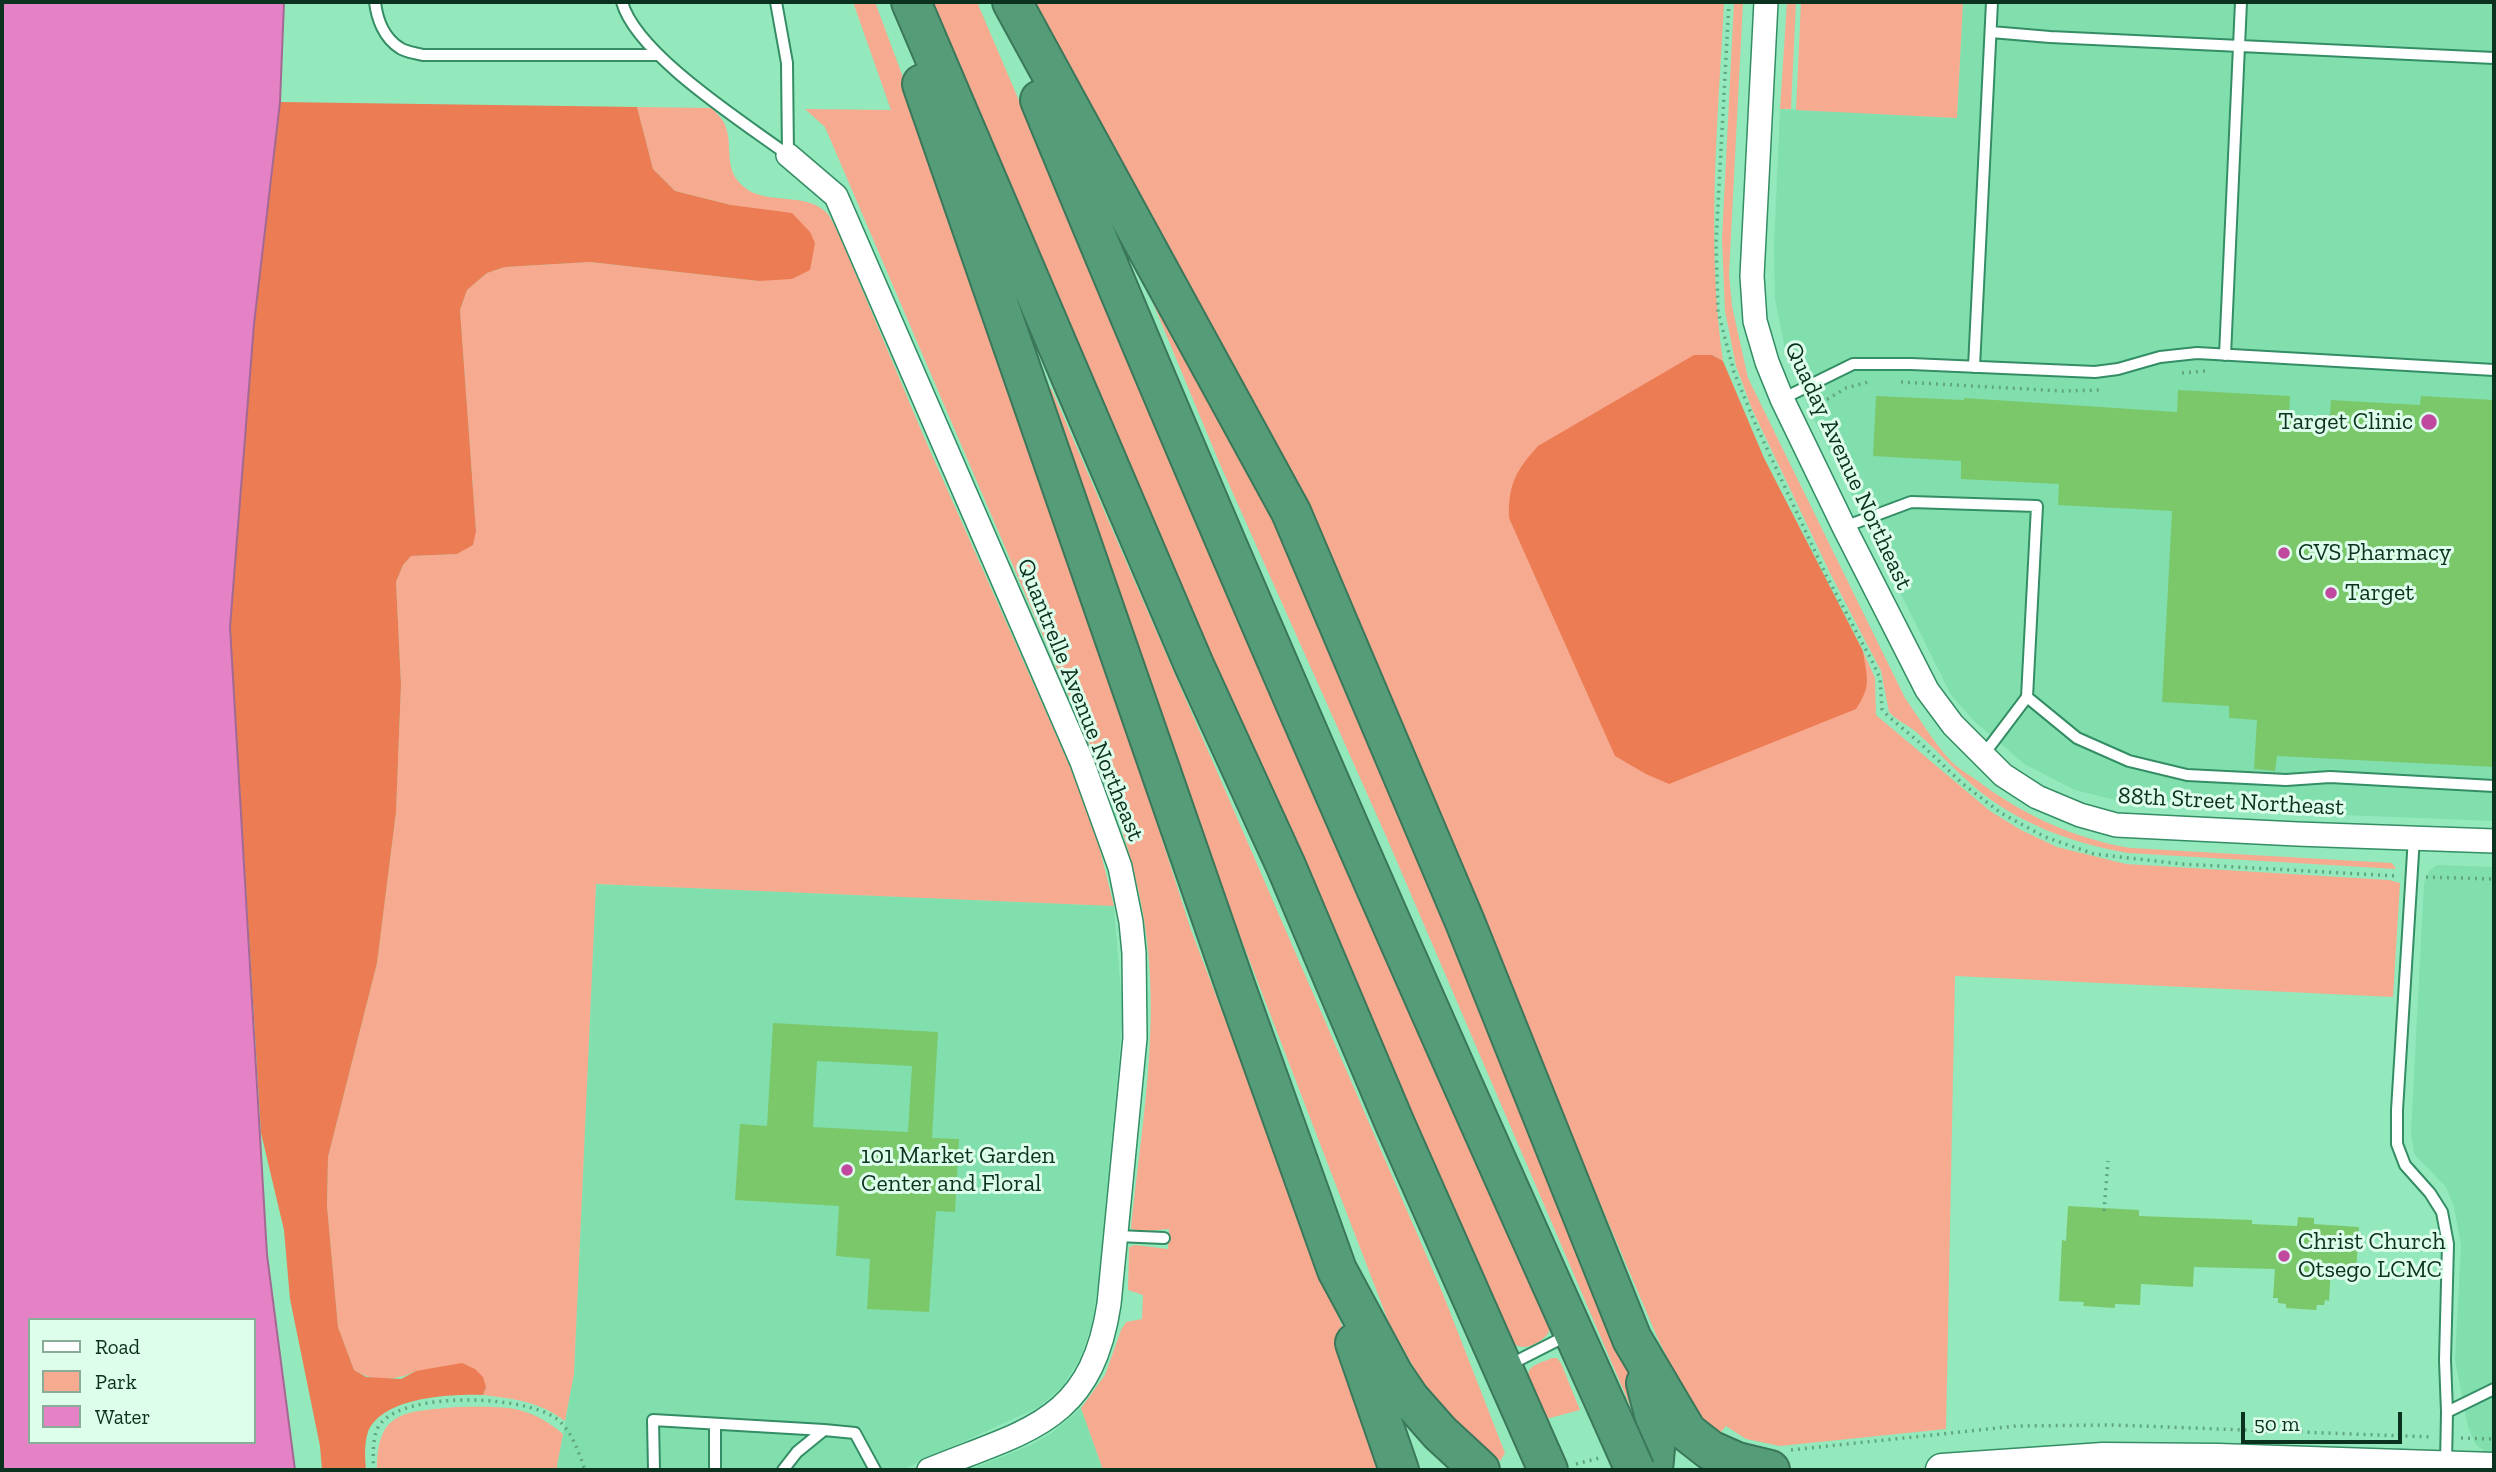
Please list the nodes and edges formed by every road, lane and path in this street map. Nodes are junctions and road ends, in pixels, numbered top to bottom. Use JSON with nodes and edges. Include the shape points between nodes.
{"nodes":[{"id":1,"x":375,"y":2,"type":"edge"},
{"id":2,"x":622,"y":2,"type":"edge"},
{"id":3,"x":776,"y":2,"type":"edge"},
{"id":4,"x":897,"y":2,"type":"edge"},
{"id":5,"x":911,"y":2,"type":"edge"},
{"id":6,"x":999,"y":2,"type":"edge"},
{"id":7,"x":1012,"y":2,"type":"edge"},
{"id":8,"x":1729,"y":2,"type":"edge"},
{"id":9,"x":1766,"y":2,"type":"edge"},
{"id":10,"x":1992,"y":2,"type":"edge"},
{"id":11,"x":2241,"y":2,"type":"edge"},
{"id":12,"x":1991,"y":32,"type":"junction"},
{"id":13,"x":2237,"y":44,"type":"junction"},
{"id":14,"x":659,"y":55,"type":"junction"},
{"id":15,"x":2494,"y":58,"type":"edge"},
{"id":16,"x":788,"y":155,"type":"junction"},
{"id":17,"x":2225,"y":355,"type":"junction"},
{"id":18,"x":1974,"y":367,"type":"junction"},
{"id":19,"x":2494,"y":370,"type":"edge"},
{"id":20,"x":2217,"y":372,"type":"dead end"},
{"id":21,"x":2173,"y":374,"type":"dead end"},
{"id":22,"x":1877,"y":381,"type":"dead end"},
{"id":23,"x":1890,"y":382,"type":"dead end"},
{"id":24,"x":2103,"y":389,"type":"dead end"},
{"id":25,"x":1782,"y":399,"type":"junction"},
{"id":26,"x":1821,"y":403,"type":"dead end"},
{"id":27,"x":1844,"y":527,"type":"junction"},
{"id":28,"x":2027,"y":697,"type":"junction"},
{"id":29,"x":1984,"y":754,"type":"junction"},
{"id":30,"x":2494,"y":786,"type":"edge"},
{"id":31,"x":2414,"y":837,"type":"junction"},
{"id":32,"x":2494,"y":841,"type":"edge"},
{"id":33,"x":2402,"y":877,"type":"dead end"},
{"id":34,"x":2426,"y":877,"type":"dead end"},
{"id":35,"x":2494,"y":879,"type":"edge"},
{"id":36,"x":2108,"y":1161,"type":"dead end"},
{"id":37,"x":2105,"y":1211,"type":"dead end"},
{"id":38,"x":1116,"y":1236,"type":"junction"},
{"id":39,"x":1164,"y":1238,"type":"dead end"},
{"id":40,"x":1337,"y":1270,"type":"junction"},
{"id":41,"x":1573,"y":1332,"type":"junction"},
{"id":42,"x":1632,"y":1339,"type":"junction"},
{"id":43,"x":1504,"y":1368,"type":"junction"},
{"id":44,"x":2494,"y":1389,"type":"edge"},
{"id":45,"x":2448,"y":1412,"type":"junction"},
{"id":46,"x":715,"y":1424,"type":"junction"},
{"id":47,"x":824,"y":1430,"type":"junction"},
{"id":48,"x":2446,"y":1467,"type":"junction"},
{"id":49,"x":2494,"y":1469,"type":"edge"},
{"id":50,"x":373,"y":1470,"type":"edge"},
{"id":51,"x":585,"y":1470,"type":"edge"},
{"id":52,"x":654,"y":1470,"type":"edge"},
{"id":53,"x":715,"y":1470,"type":"edge"},
{"id":54,"x":783,"y":1470,"type":"edge"},
{"id":55,"x":875,"y":1470,"type":"edge"},
{"id":56,"x":929,"y":1470,"type":"edge"},
{"id":57,"x":1399,"y":1470,"type":"edge"},
{"id":58,"x":1480,"y":1470,"type":"edge"},
{"id":59,"x":1548,"y":1470,"type":"edge"},
{"id":60,"x":1635,"y":1470,"type":"edge"},
{"id":61,"x":1653,"y":1470,"type":"edge"},
{"id":62,"x":1770,"y":1470,"type":"edge"},
{"id":63,"x":1942,"y":1470,"type":"edge"}],
"edges":[{"from":1,"to":14,"type":"lane","via":[[383,29],[400,48],[423,55]]},
{"from":2,"to":14,"type":"lane","via":[[646,44]]},
{"from":3,"to":16,"type":"lane","via":[[787,63]]},
{"from":4,"to":40,"type":"highway","via":[[903,31],[1135,702]]},
{"from":5,"to":43,"type":"highway","via":[[1194,665]]},
{"from":6,"to":41,"type":"highway","via":[[1205,498]]},
{"from":7,"to":42,"type":"highway","via":[[1291,512],[1465,922]]},
{"from":8,"to":33,"type":"path","via":[[1716,242],[1718,312],[1734,372],[1755,423],[1880,678],[1882,709],[2001,813],[2045,837],[2094,854]]},
{"from":9,"to":25,"type":"street","name":"Quaday Avenue Northeast","via":[[1752,276],[1755,321]]},
{"from":10,"to":12,"type":"lane"},
{"from":11,"to":13,"type":"lane"},
{"from":12,"to":13,"type":"lane"},
{"from":12,"to":18,"type":"lane"},
{"from":13,"to":15,"type":"lane"},
{"from":13,"to":17,"type":"lane"},
{"from":14,"to":16,"type":"lane"},
{"from":16,"to":38,"type":"street","name":"Quantrelle Avenue Northeast","via":[[836,196],[1082,762],[1120,867],[1131,922],[1136,985]]},
{"from":17,"to":18,"type":"lane","via":[[2160,357],[2095,372]]},
{"from":17,"to":19,"type":"lane"},
{"from":18,"to":25,"type":"lane","via":[[1853,364]]},
{"from":20,"to":21,"type":"path"},
{"from":22,"to":26,"type":"path","via":[[1846,388]]},
{"from":23,"to":24,"type":"path"},
{"from":25,"to":27,"type":"street","name":"Quaday Avenue Northeast"},
{"from":27,"to":28,"type":"lane","via":[[1912,502],[2037,506]]},
{"from":27,"to":29,"type":"street","name":"Quaday Avenue Northeast","via":[[1927,690]]},
{"from":28,"to":29,"type":"lane"},
{"from":28,"to":30,"type":"lane","via":[[2077,738],[2129,761],[2187,775]]},
{"from":29,"to":31,"type":"street","name":"88th Street Northeast","via":[[2003,775],[2037,797],[2116,825]]},
{"from":31,"to":32,"type":"street","name":"88th Street Northeast"},
{"from":31,"to":45,"type":"lane","via":[[2398,1144],[2404,1165],[2442,1212],[2448,1244]]},
{"from":34,"to":35,"type":"path"},
{"from":36,"to":37,"type":"path"},
{"from":38,"to":39,"type":"lane"},
{"from":38,"to":56,"type":"street","name":"Quantrelle Avenue Northeast","via":[[1104,1335],[1096,1359],[1072,1397],[1036,1427]]},
{"from":40,"to":57,"type":"highway","via":[[1349,1328]]},
{"from":40,"to":58,"type":"highway","via":[[1410,1399]]},
{"from":41,"to":43,"type":"lane"},
{"from":41,"to":60,"type":"highway","bridge":true},
{"from":42,"to":61,"type":"highway","via":[[1657,1426]]},
{"from":42,"to":62,"type":"highway","via":[[1688,1432],[1710,1450]]},
{"from":43,"to":59,"type":"highway"},
{"from":44,"to":45,"type":"lane"},
{"from":45,"to":48,"type":"lane"},
{"from":46,"to":47,"type":"lane"},
{"from":46,"to":52,"type":"lane","via":[[653,1420]]},
{"from":46,"to":53,"type":"lane"},
{"from":47,"to":54,"type":"lane"},
{"from":47,"to":55,"type":"lane","via":[[855,1433]]},
{"from":48,"to":49,"type":"main road"},
{"from":48,"to":63,"type":"main road","via":[[2103,1459]]},
{"from":50,"to":51,"type":"path","via":[[380,1423],[395,1413],[438,1401],[528,1406],[557,1419],[576,1445]]}]}
